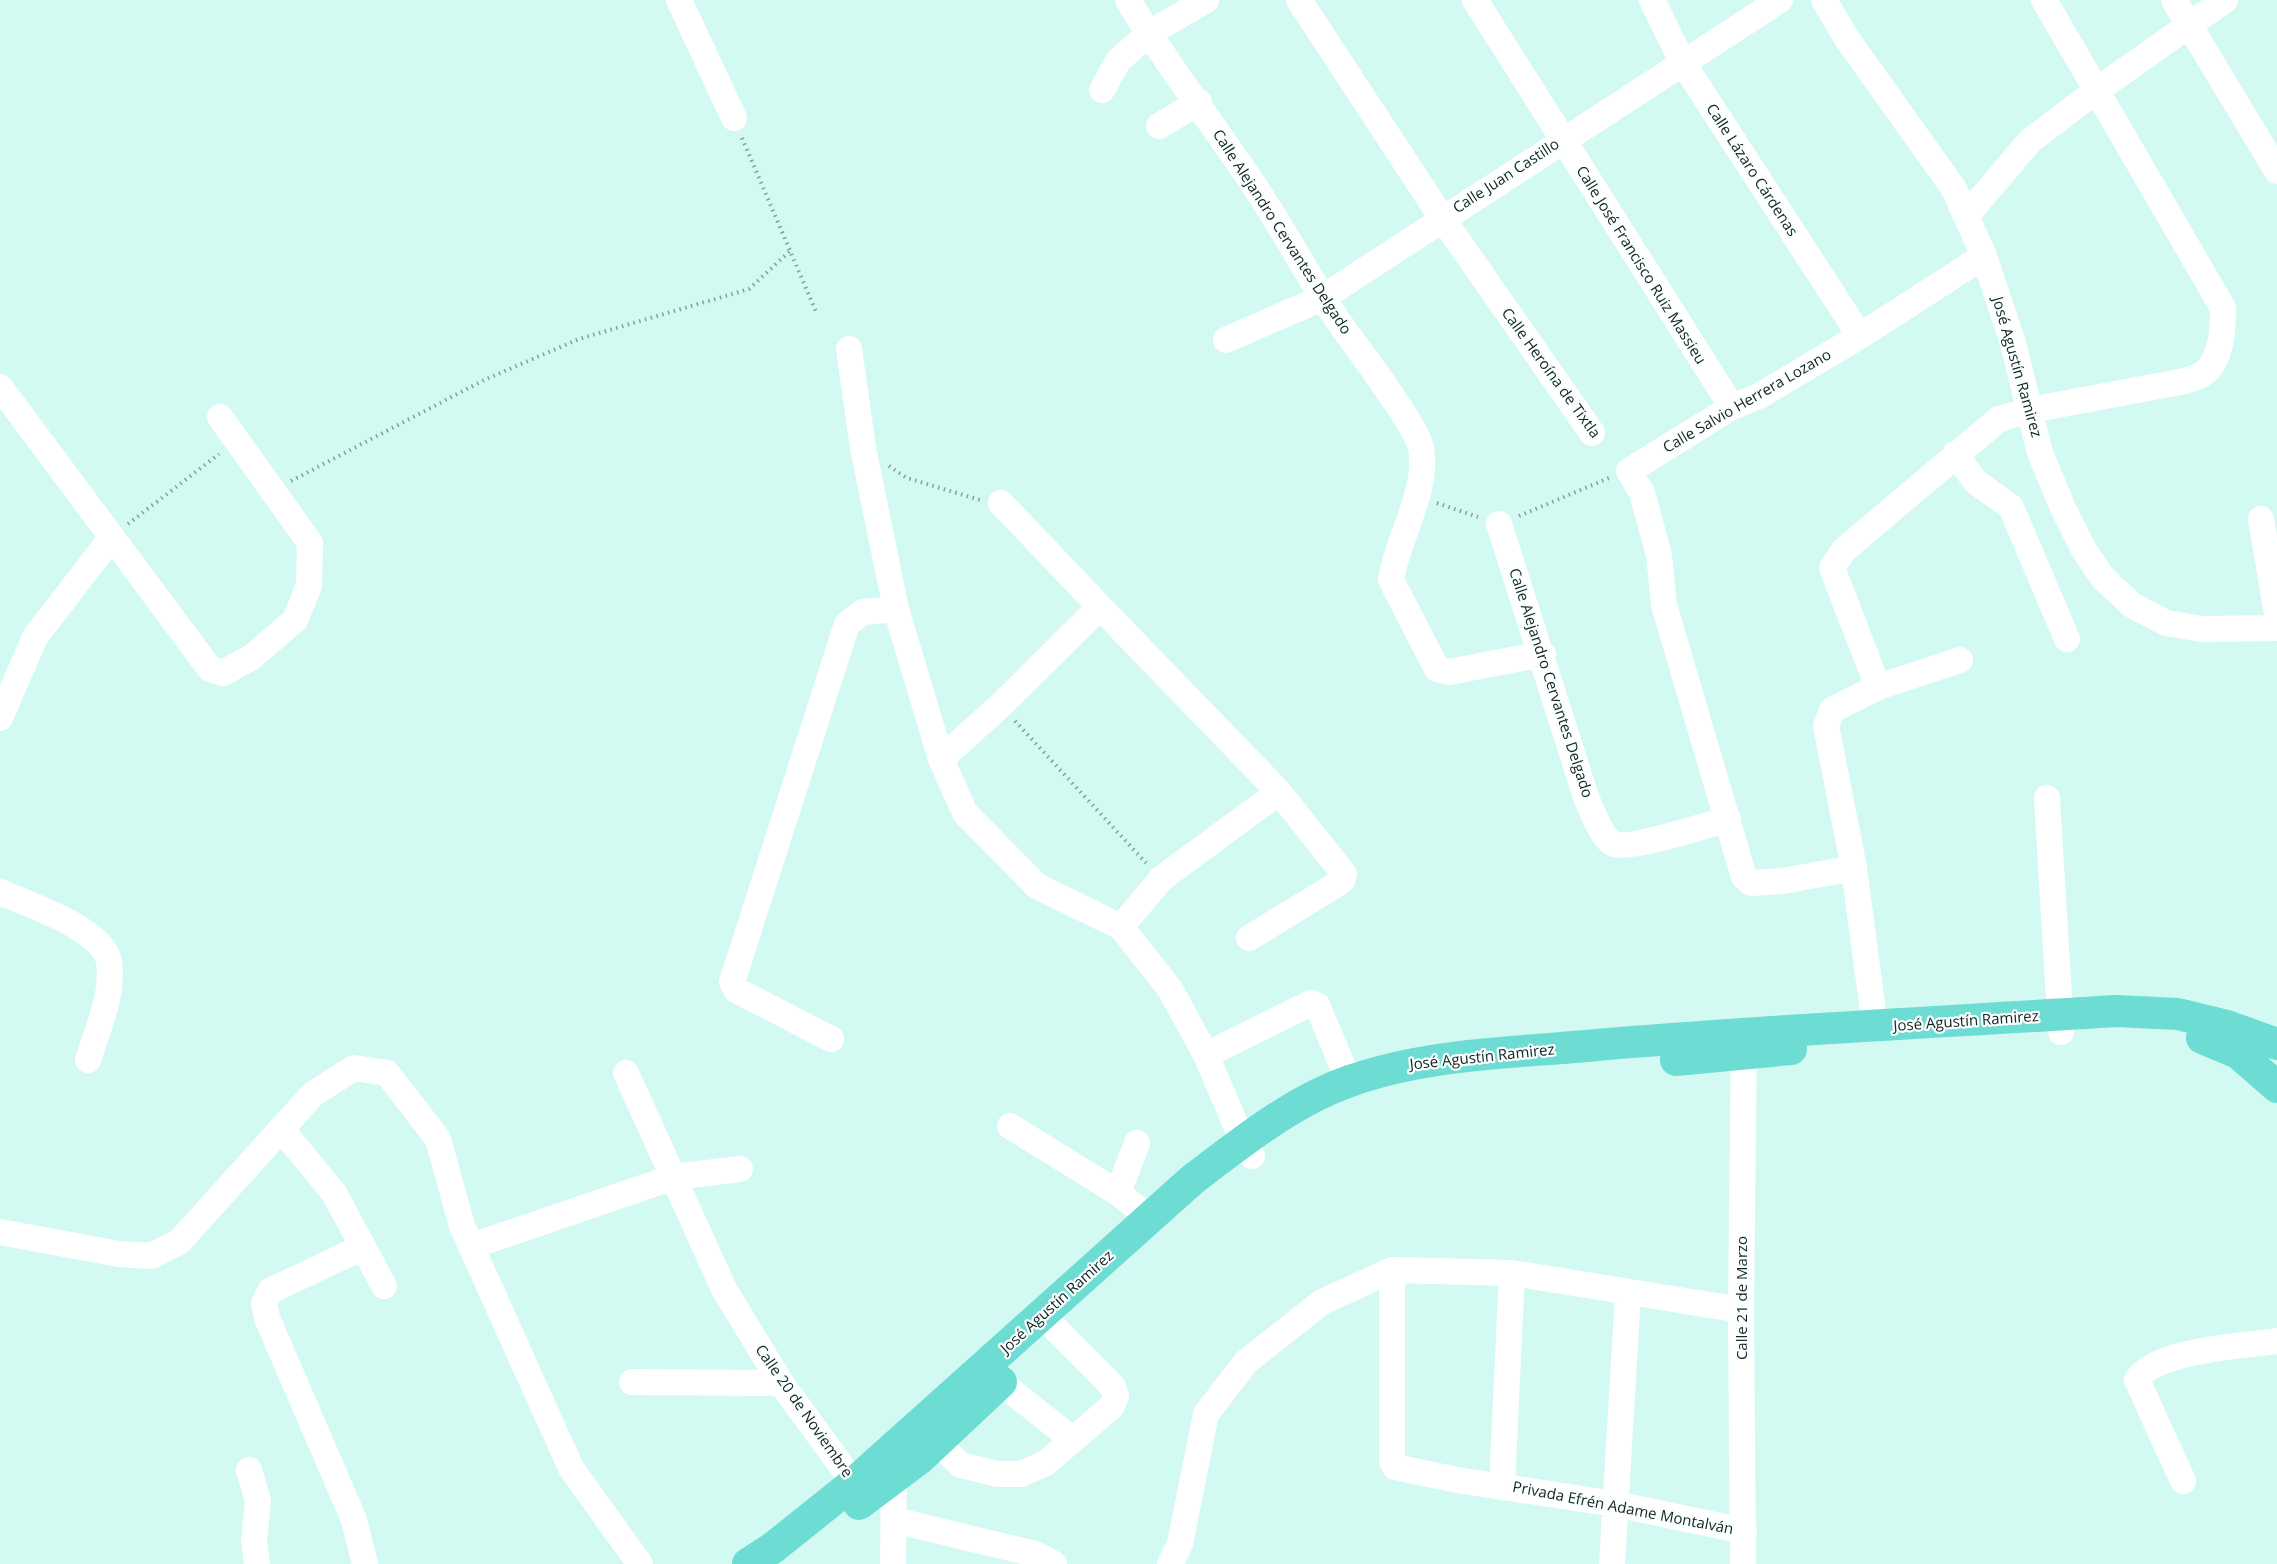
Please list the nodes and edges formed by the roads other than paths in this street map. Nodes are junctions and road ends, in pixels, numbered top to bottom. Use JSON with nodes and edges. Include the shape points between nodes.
{"nodes":[{"id":1,"x":679,"y":0,"type":"edge"},
{"id":2,"x":1128,"y":0,"type":"edge"},
{"id":3,"x":1206,"y":0,"type":"edge"},
{"id":4,"x":1299,"y":0,"type":"edge"},
{"id":5,"x":1475,"y":0,"type":"edge"},
{"id":6,"x":1652,"y":0,"type":"edge"},
{"id":7,"x":1780,"y":0,"type":"edge"},
{"id":8,"x":1824,"y":0,"type":"edge"},
{"id":9,"x":2044,"y":0,"type":"edge"},
{"id":10,"x":2174,"y":0,"type":"edge"},
{"id":11,"x":2225,"y":0,"type":"edge"},
{"id":12,"x":2188,"y":25,"type":"junction"},
{"id":13,"x":1148,"y":34,"type":"junction"},
{"id":14,"x":1683,"y":63,"type":"junction"},
{"id":15,"x":1102,"y":90,"type":"dead end"},
{"id":16,"x":2097,"y":90,"type":"junction"},
{"id":17,"x":1199,"y":102,"type":"junction"},
{"id":18,"x":734,"y":118,"type":"road end"},
{"id":19,"x":1159,"y":126,"type":"dead end"},
{"id":20,"x":1563,"y":139,"type":"junction"},
{"id":21,"x":2277,"y":171,"type":"edge"},
{"id":22,"x":1967,"y":215,"type":"junction"},
{"id":23,"x":1442,"y":218,"type":"junction"},
{"id":24,"x":1983,"y":256,"type":"junction"},
{"id":25,"x":1323,"y":298,"type":"junction"},
{"id":26,"x":1860,"y":336,"type":"junction"},
{"id":27,"x":1226,"y":340,"type":"dead end"},
{"id":28,"x":849,"y":349,"type":"dead end"},
{"id":29,"x":0,"y":387,"type":"edge"},
{"id":30,"x":1732,"y":407,"type":"junction"},
{"id":31,"x":2031,"y":410,"type":"junction"},
{"id":32,"x":220,"y":417,"type":"dead end"},
{"id":33,"x":1592,"y":433,"type":"dead end"},
{"id":34,"x":1955,"y":454,"type":"junction"},
{"id":35,"x":1002,"y":503,"type":"road end"},
{"id":36,"x":2261,"y":519,"type":"dead end"},
{"id":37,"x":1499,"y":524,"type":"road end"},
{"id":38,"x":112,"y":537,"type":"junction"},
{"id":39,"x":1100,"y":607,"type":"junction"},
{"id":40,"x":896,"y":609,"type":"junction"},
{"id":41,"x":2277,"y":614,"type":"edge"},
{"id":42,"x":2277,"y":628,"type":"edge"},
{"id":43,"x":2067,"y":639,"type":"dead end"},
{"id":44,"x":1543,"y":654,"type":"junction"},
{"id":45,"x":1960,"y":660,"type":"dead end"},
{"id":46,"x":1878,"y":687,"type":"junction"},
{"id":47,"x":0,"y":718,"type":"edge"},
{"id":48,"x":941,"y":759,"type":"junction"},
{"id":49,"x":1279,"y":792,"type":"junction"},
{"id":50,"x":2047,"y":798,"type":"dead end"},
{"id":51,"x":1728,"y":819,"type":"junction"},
{"id":52,"x":1854,"y":868,"type":"junction"},
{"id":53,"x":0,"y":892,"type":"edge"},
{"id":54,"x":1121,"y":927,"type":"junction"},
{"id":55,"x":1249,"y":938,"type":"dead end"},
{"id":56,"x":2060,"y":1023,"type":"junction"},
{"id":57,"x":1875,"y":1027,"type":"junction"},
{"id":58,"x":831,"y":1039,"type":"dead end"},
{"id":59,"x":1745,"y":1044,"type":"junction"},
{"id":60,"x":2277,"y":1044,"type":"edge"},
{"id":61,"x":1206,"y":1055,"type":"junction"},
{"id":62,"x":87,"y":1060,"type":"dead end"},
{"id":63,"x":626,"y":1072,"type":"dead end"},
{"id":64,"x":1349,"y":1081,"type":"junction"},
{"id":65,"x":2277,"y":1087,"type":"edge"},
{"id":66,"x":1010,"y":1126,"type":"dead end"},
{"id":67,"x":282,"y":1130,"type":"junction"},
{"id":68,"x":1137,"y":1143,"type":"dead end"},
{"id":69,"x":1247,"y":1149,"type":"junction"},
{"id":70,"x":740,"y":1169,"type":"dead end"},
{"id":71,"x":674,"y":1177,"type":"junction"},
{"id":72,"x":1119,"y":1193,"type":"junction"},
{"id":73,"x":1149,"y":1217,"type":"junction"},
{"id":74,"x":0,"y":1232,"type":"edge"},
{"id":75,"x":472,"y":1246,"type":"junction"},
{"id":76,"x":363,"y":1247,"type":"junction"},
{"id":77,"x":1392,"y":1270,"type":"junction"},
{"id":78,"x":1512,"y":1273,"type":"junction"},
{"id":79,"x":384,"y":1286,"type":"dead end"},
{"id":80,"x":1628,"y":1294,"type":"junction"},
{"id":81,"x":1741,"y":1310,"type":"junction"},
{"id":82,"x":1050,"y":1322,"type":"junction"},
{"id":83,"x":2277,"y":1341,"type":"edge"},
{"id":84,"x":991,"y":1377,"type":"junction"},
{"id":85,"x":632,"y":1382,"type":"dead end"},
{"id":86,"x":781,"y":1383,"type":"junction"},
{"id":87,"x":928,"y":1434,"type":"junction"},
{"id":88,"x":1073,"y":1440,"type":"junction"},
{"id":89,"x":895,"y":1446,"type":"junction"},
{"id":90,"x":249,"y":1470,"type":"dead end"},
{"id":91,"x":894,"y":1477,"type":"junction"},
{"id":92,"x":2183,"y":1481,"type":"dead end"},
{"id":93,"x":854,"y":1483,"type":"junction"},
{"id":94,"x":1502,"y":1486,"type":"junction"},
{"id":95,"x":1615,"y":1504,"type":"junction"},
{"id":96,"x":894,"y":1520,"type":"junction"},
{"id":97,"x":1744,"y":1531,"type":"junction"},
{"id":98,"x":257,"y":1564,"type":"edge"},
{"id":99,"x":365,"y":1564,"type":"edge"},
{"id":100,"x":640,"y":1564,"type":"edge"},
{"id":101,"x":748,"y":1564,"type":"edge"},
{"id":102,"x":783,"y":1564,"type":"edge"},
{"id":103,"x":893,"y":1564,"type":"edge"},
{"id":104,"x":1054,"y":1564,"type":"edge"},
{"id":105,"x":1170,"y":1564,"type":"edge"},
{"id":106,"x":1612,"y":1564,"type":"edge"},
{"id":107,"x":1743,"y":1564,"type":"edge"}],
"edges":[{"from":1,"to":18,"type":"street"},
{"from":2,"to":13,"type":"street","name":"Calle Alejandro Cervantes Delgado"},
{"from":3,"to":13,"type":"street"},
{"from":4,"to":23,"type":"street","name":"Calle Heroína de Tixtla"},
{"from":5,"to":20,"type":"street","name":"Calle José Francisco Ruiz Massieu"},
{"from":6,"to":14,"type":"street","name":"Calle Lázaro Cárdenas"},
{"from":7,"to":14,"type":"street","name":"Calle Juan Castillo"},
{"from":8,"to":22,"type":"street","name":"José Agustín Ramirez","via":[[1847,39],[1954,189]]},
{"from":9,"to":16,"type":"street"},
{"from":10,"to":12,"type":"street"},
{"from":11,"to":12,"type":"street"},
{"from":12,"to":16,"type":"street"},
{"from":12,"to":21,"type":"street"},
{"from":13,"to":15,"type":"street","via":[[1118,61]]},
{"from":13,"to":17,"type":"street","name":"Calle Alejandro Cervantes Delgado"},
{"from":14,"to":20,"type":"street","name":"Calle Juan Castillo"},
{"from":14,"to":26,"type":"street","name":"Calle Lázaro Cárdenas"},
{"from":16,"to":22,"type":"street","via":[[2030,141]]},
{"from":16,"to":31,"type":"street","via":[[2223,308],[2218,353],[2203,374],[2185,381]]},
{"from":17,"to":19,"type":"street"},
{"from":17,"to":25,"type":"street","name":"Calle Alejandro Cervantes Delgado","via":[[1271,210]]},
{"from":20,"to":23,"type":"street","name":"Calle Juan Castillo"},
{"from":20,"to":30,"type":"street","name":"Calle José Francisco Ruiz Massieu"},
{"from":22,"to":24,"type":"street","name":"José Agustín Ramirez"},
{"from":23,"to":25,"type":"street","name":"Calle Juan Castillo"},
{"from":23,"to":33,"type":"street","name":"Calle Heroína de Tixtla"},
{"from":24,"to":26,"type":"street","name":"Calle Salvio Herrera Lozano"},
{"from":24,"to":31,"type":"street","name":"José Agustín Ramirez"},
{"from":25,"to":27,"type":"street","name":"Calle Juan Castillo"},
{"from":25,"to":44,"type":"street","name":"Calle Alejandro Cervantes Delgado","via":[[1421,446],[1416,496],[1391,580],[1437,669],[1449,672]]},
{"from":26,"to":30,"type":"street","name":"Calle Salvio Herrera Lozano","via":[[1759,396]]},
{"from":28,"to":40,"type":"street","via":[[863,448]]},
{"from":29,"to":38,"type":"street"},
{"from":30,"to":51,"type":"street","name":"Calle Salvio Herrera Lozano","via":[[1629,471],[1642,493],[1659,555],[1664,605]]},
{"from":31,"to":34,"type":"street","via":[[1999,419]]},
{"from":31,"to":42,"type":"street","name":"José Agustín Ramirez","via":[[2040,453],[2084,550],[2103,578],[2132,604],[2166,623],[2202,628]]},
{"from":32,"to":38,"type":"street","via":[[310,543],[309,586],[295,620],[252,657],[223,673],[210,669]]},
{"from":34,"to":43,"type":"street","via":[[1976,482],[2011,507]]},
{"from":34,"to":46,"type":"street","via":[[1844,550],[1832,568]]},
{"from":35,"to":39,"type":"street"},
{"from":36,"to":41,"type":"street"},
{"from":37,"to":44,"type":"street","name":"Calle Alejandro Cervantes Delgado"},
{"from":38,"to":47,"type":"street","via":[[35,638]]},
{"from":39,"to":48,"type":"street"},
{"from":39,"to":49,"type":"street"},
{"from":40,"to":48,"type":"street"},
{"from":40,"to":58,"type":"street","via":[[863,612],[847,624],[732,982],[736,990]]},
{"from":44,"to":51,"type":"street","name":"Calle Alejandro Cervantes Delgado","via":[[1587,800],[1607,838],[1614,844],[1632,844]]},
{"from":45,"to":46,"type":"street"},
{"from":46,"to":52,"type":"street","via":[[1832,710],[1826,726]]},
{"from":48,"to":54,"type":"street","via":[[965,813],[1037,886]]},
{"from":49,"to":54,"type":"street","via":[[1161,879]]},
{"from":49,"to":55,"type":"street","via":[[1344,874],[1342,881]]},
{"from":50,"to":56,"type":"street"},
{"from":51,"to":52,"type":"street","via":[[1744,877],[1751,883]]},
{"from":52,"to":57,"type":"street"},
{"from":53,"to":62,"type":"street","via":[[69,923],[95,940],[109,961],[107,997]]},
{"from":54,"to":61,"type":"street","via":[[1170,989]]},
{"from":56,"to":57,"type":"main road","name":"José Agustín Ramirez"},
{"from":56,"to":59,"type":"main road","name":"José Agustín Ramirez","via":[[1821,1045]]},
{"from":56,"to":60,"type":"main road","name":"José Agustín Ramirez","via":[[2116,1011],[2178,1014]]},
{"from":56,"to":65,"type":"main road","name":"José Agustín Ramirez","via":[[2186,1031],[2238,1053]]},
{"from":57,"to":59,"type":"main road","name":"José Agustín Ramirez"},
{"from":59,"to":64,"type":"main road","name":"José Agustín Ramirez","via":[[1410,1063]]},
{"from":59,"to":69,"type":"main road","name":"José Agustín Ramirez","via":[[1413,1081],[1319,1111]]},
{"from":59,"to":81,"type":"street","name":"Calle 21 de Marzo"},
{"from":61,"to":64,"type":"street","via":[[1311,1003],[1317,1005]]},
{"from":61,"to":69,"type":"street"},
{"from":63,"to":71,"type":"street","name":"Calle 20 de Noviembre"},
{"from":64,"to":69,"type":"main road","name":"José Agustín Ramirez","via":[[1303,1103]]},
{"from":66,"to":72,"type":"street"},
{"from":67,"to":74,"type":"street","via":[[179,1242],[151,1256]]},
{"from":67,"to":75,"type":"street","via":[[313,1094],[354,1068],[387,1073],[438,1139],[462,1226]]},
{"from":67,"to":76,"type":"street","via":[[334,1193]]},
{"from":68,"to":72,"type":"street"},
{"from":69,"to":73,"type":"main road","name":"José Agustín Ramirez"},
{"from":69,"to":82,"type":"main road","name":"José Agustín Ramirez","via":[[1191,1203]]},
{"from":70,"to":71,"type":"street"},
{"from":71,"to":75,"type":"street"},
{"from":71,"to":86,"type":"street","name":"Calle 20 de Noviembre","via":[[724,1289]]},
{"from":72,"to":73,"type":"street"},
{"from":73,"to":82,"type":"main road","name":"José Agustín Ramirez"},
{"from":75,"to":100,"type":"street","via":[[571,1468]]},
{"from":76,"to":79,"type":"street"},
{"from":76,"to":99,"type":"street","via":[[270,1291],[264,1303],[354,1520]]},
{"from":77,"to":78,"type":"street"},
{"from":77,"to":94,"type":"street","name":"Privada Efrén Adame Montalván","via":[[1395,1467]]},
{"from":77,"to":105,"type":"street","via":[[1322,1302],[1246,1362],[1206,1414],[1180,1544]]},
{"from":78,"to":80,"type":"street"},
{"from":78,"to":94,"type":"street"},
{"from":80,"to":81,"type":"street"},
{"from":80,"to":95,"type":"street"},
{"from":81,"to":97,"type":"street","name":"Calle 21 de Marzo"},
{"from":82,"to":84,"type":"main road","name":"José Agustín Ramirez"},
{"from":82,"to":88,"type":"street","via":[[1113,1387],[1116,1396],[1111,1407]]},
{"from":83,"to":92,"type":"street","via":[[2181,1355],[2143,1370],[2137,1380]]},
{"from":84,"to":87,"type":"main road","name":"José Agustín Ramirez"},
{"from":84,"to":88,"type":"street"},
{"from":85,"to":86,"type":"street"},
{"from":86,"to":93,"type":"street","name":"Calle 20 de Noviembre"},
{"from":87,"to":88,"type":"street","via":[[961,1465],[997,1474],[1021,1474],[1046,1463]]},
{"from":87,"to":89,"type":"main road","name":"José Agustín Ramirez"},
{"from":87,"to":91,"type":"main road","name":"José Agustín Ramirez"},
{"from":89,"to":91,"type":"street"},
{"from":89,"to":93,"type":"main road","name":"José Agustín Ramirez"},
{"from":90,"to":98,"type":"street","via":[[258,1502],[254,1541]]},
{"from":91,"to":96,"type":"street"},
{"from":91,"to":102,"type":"main road","name":"José Agustín Ramirez"},
{"from":93,"to":101,"type":"main road","name":"José Agustín Ramirez"},
{"from":94,"to":95,"type":"street","name":"Privada Efrén Adame Montalván"},
{"from":95,"to":97,"type":"street","name":"Privada Efrén Adame Montalván"},
{"from":95,"to":106,"type":"street"},
{"from":96,"to":103,"type":"street"},
{"from":96,"to":104,"type":"street","via":[[1035,1554]]},
{"from":97,"to":107,"type":"street","name":"Calle 21 de Marzo"}]}
